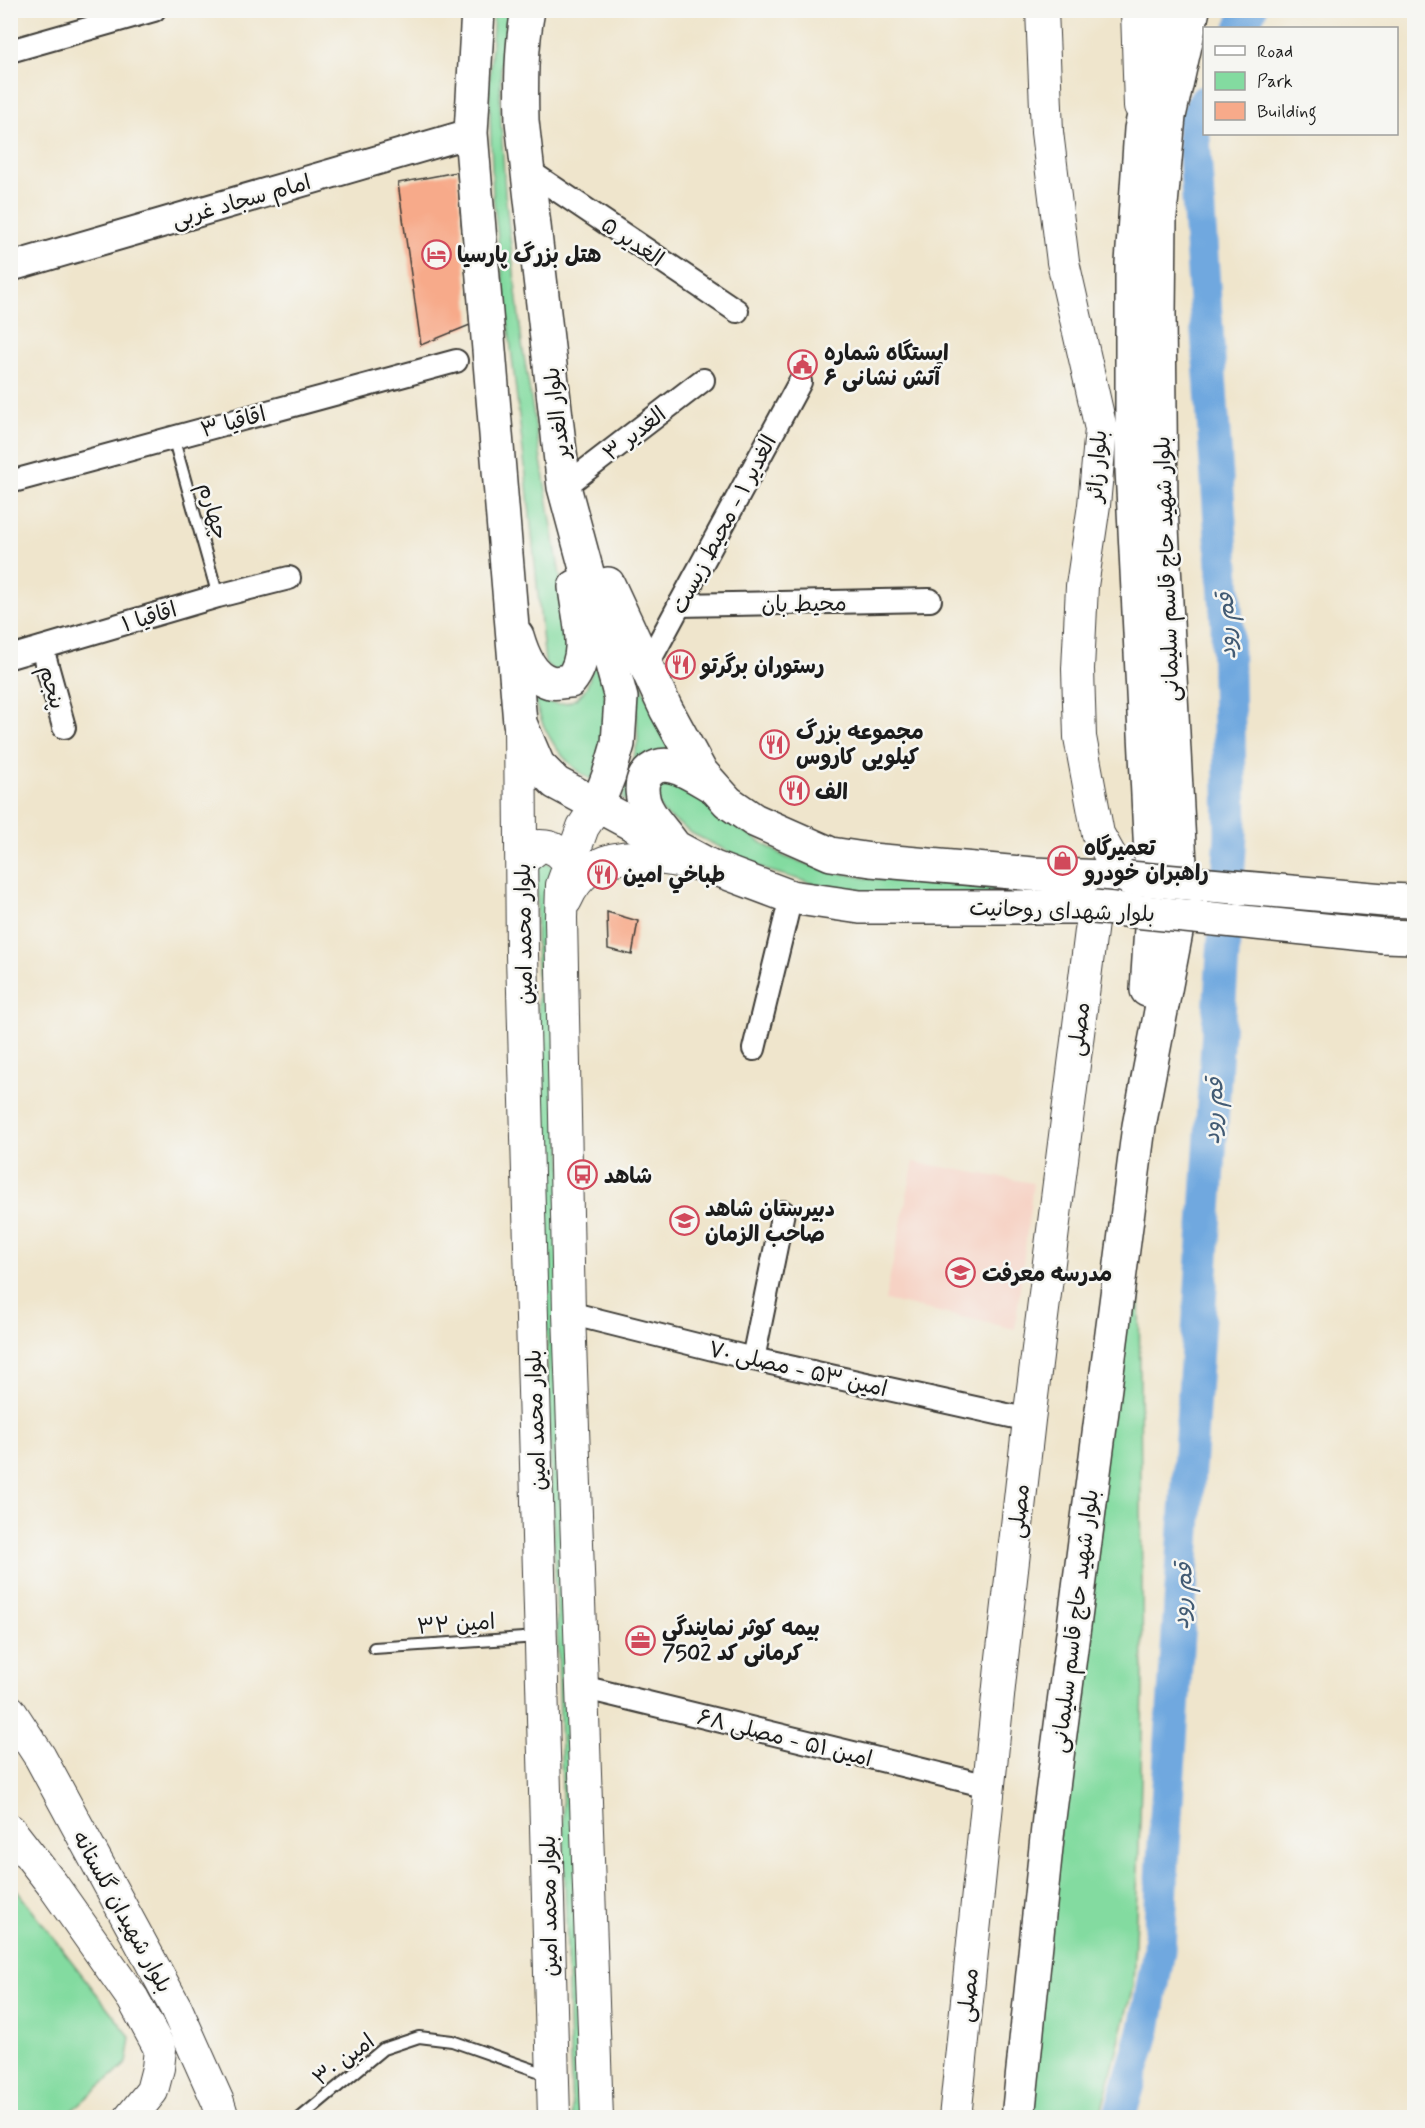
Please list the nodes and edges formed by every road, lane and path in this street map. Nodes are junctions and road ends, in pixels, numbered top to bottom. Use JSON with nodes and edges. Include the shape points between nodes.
{"nodes":[{"id":1,"x":154,"y":10,"type":"edge"},
{"id":2,"x":478,"y":10,"type":"edge"},
{"id":3,"x":528,"y":10,"type":"edge"},
{"id":4,"x":1042,"y":10,"type":"edge"},
{"id":5,"x":1137,"y":10,"type":"edge"},
{"id":6,"x":1171,"y":10,"type":"edge"},
{"id":7,"x":1193,"y":10,"type":"edge"},
{"id":8,"x":10,"y":51,"type":"edge"},
{"id":9,"x":1141,"y":129,"type":"junction"},
{"id":10,"x":471,"y":133,"type":"junction"},
{"id":11,"x":529,"y":171,"type":"junction"},
{"id":12,"x":10,"y":267,"type":"edge"},
{"id":13,"x":737,"y":311,"type":"dead end"},
{"id":14,"x":456,"y":361,"type":"dead end"},
{"id":15,"x":703,"y":380,"type":"dead end"},
{"id":16,"x":800,"y":382,"type":"dead end"},
{"id":17,"x":173,"y":438,"type":"junction"},
{"id":18,"x":10,"y":482,"type":"edge"},
{"id":19,"x":564,"y":487,"type":"junction"},
{"id":20,"x":289,"y":578,"type":"dead end"},
{"id":21,"x":218,"y":596,"type":"junction"},
{"id":22,"x":930,"y":600,"type":"dead end"},
{"id":23,"x":679,"y":605,"type":"junction"},
{"id":24,"x":511,"y":614,"type":"junction"},
{"id":25,"x":42,"y":648,"type":"junction"},
{"id":26,"x":10,"y":657,"type":"edge"},
{"id":27,"x":646,"y":667,"type":"junction"},
{"id":28,"x":520,"y":723,"type":"junction"},
{"id":29,"x":64,"y":727,"type":"dead end"},
{"id":30,"x":716,"y":788,"type":"junction"},
{"id":31,"x":597,"y":806,"type":"junction"},
{"id":32,"x":676,"y":848,"type":"junction"},
{"id":33,"x":522,"y":860,"type":"junction"},
{"id":34,"x":569,"y":866,"type":"junction"},
{"id":35,"x":714,"y":868,"type":"junction"},
{"id":36,"x":1129,"y":878,"type":"junction"},
{"id":37,"x":790,"y":897,"type":"junction"},
{"id":38,"x":1404,"y":897,"type":"edge"},
{"id":39,"x":1094,"y":907,"type":"junction"},
{"id":40,"x":561,"y":918,"type":"junction"},
{"id":41,"x":1400,"y":936,"type":"edge"},
{"id":42,"x":1414,"y":954,"type":"edge"},
{"id":43,"x":754,"y":1049,"type":"dead end"},
{"id":44,"x":1138,"y":1126,"type":"junction"},
{"id":45,"x":783,"y":1212,"type":"dead end"},
{"id":46,"x":569,"y":1313,"type":"junction"},
{"id":47,"x":753,"y":1359,"type":"junction"},
{"id":48,"x":1029,"y":1420,"type":"junction"},
{"id":49,"x":541,"y":1637,"type":"junction"},
{"id":50,"x":374,"y":1648,"type":"dead end"},
{"id":51,"x":582,"y":1687,"type":"junction"},
{"id":52,"x":10,"y":1711,"type":"edge"},
{"id":53,"x":988,"y":1786,"type":"junction"},
{"id":54,"x":10,"y":1830,"type":"edge"},
{"id":55,"x":552,"y":2076,"type":"junction"},
{"id":56,"x":130,"y":2118,"type":"edge"},
{"id":57,"x":223,"y":2118,"type":"edge"},
{"id":58,"x":300,"y":2118,"type":"edge"},
{"id":59,"x":554,"y":2118,"type":"edge"},
{"id":60,"x":597,"y":2118,"type":"edge"},
{"id":61,"x":955,"y":2118,"type":"edge"},
{"id":62,"x":1018,"y":2118,"type":"edge"}],
"edges":[{"from":1,"to":8,"type":"street"},
{"from":2,"to":10,"type":"main road"},
{"from":3,"to":11,"type":"main road","name":"بلوار الغدیر","via":[[521,84]]},
{"from":4,"to":36,"type":"main road","name":"بلوار زائر","via":[[1047,132],[1064,262],[1101,429],[1082,586],[1080,736],[1098,834]]},
{"from":5,"to":9,"type":"main road"},
{"from":6,"to":9,"type":"main road","name":"بلوار شهید حاج قاسم سلیمانی"},
{"from":7,"to":44,"type":"main road","name":"بلوار شهید حاج قاسم سلیمانی","via":[[1169,117],[1160,216],[1161,509],[1182,901]]},
{"from":9,"to":44,"type":"main road","name":"بلوار شهید حاج قاسم سلیمانی","via":[[1132,263],[1132,468],[1153,897]]},
{"from":10,"to":12,"type":"street","name":"امام سجاد غربی"},
{"from":10,"to":24,"type":"main road"},
{"from":11,"to":13,"type":"street","name":"الغدیر ۵"},
{"from":11,"to":19,"type":"main road","name":"بلوار الغدیر"},
{"from":14,"to":17,"type":"street","name":"اقاقیا ۳"},
{"from":15,"to":19,"type":"street","name":"الغدیر ۳"},
{"from":16,"to":23,"type":"street","name":"الغدیر ۱ - محیط زیست"},
{"from":17,"to":18,"type":"street","name":"اقاقیا ۳"},
{"from":17,"to":21,"type":"lane","name":"چهارم"},
{"from":19,"to":24,"type":"main road","via":[[583,649],[578,671],[570,681],[551,682],[534,672],[520,648]]},
{"from":19,"to":27,"type":"main road"},
{"from":19,"to":31,"type":"main road","name":"بلوار الغدیر","via":[[621,698],[618,744]]},
{"from":20,"to":21,"type":"street","name":"اقاقیا ۱"},
{"from":21,"to":25,"type":"street","name":"اقاقیا ۱"},
{"from":22,"to":23,"type":"street","name":"محیط بان"},
{"from":23,"to":27,"type":"street","name":"الغدیر ۱ - محیط زیست"},
{"from":24,"to":28,"type":"main road"},
{"from":25,"to":26,"type":"street","name":"اقاقیا ۱"},
{"from":25,"to":29,"type":"street","name":"پنجم"},
{"from":27,"to":30,"type":"main road","via":[[700,771]]},
{"from":28,"to":31,"type":"main road","name":"بلوار شهدای روحانیت","via":[[538,765],[556,783]]},
{"from":28,"to":33,"type":"main road","name":"بلوار محمد امین"},
{"from":30,"to":32,"type":"main road","via":[[675,766],[653,768],[644,779],[642,792],[647,808]]},
{"from":30,"to":36,"type":"main road","name":"بلوار شهدای روحانیت","via":[[728,802],[754,819],[831,854],[1033,874]]},
{"from":31,"to":32,"type":"main road","name":"بلوار شهدای روحانیت"},
{"from":31,"to":34,"type":"main road","name":"بلوار محمد امین","via":[[583,827]]},
{"from":32,"to":35,"type":"main road","name":"بلوار شهدای روحانیت"},
{"from":33,"to":34,"type":"main road","via":[[540,846],[550,846],[564,856]]},
{"from":33,"to":49,"type":"main road","name":"بلوار محمد امین"},
{"from":34,"to":40,"type":"main road","name":"بلوار محمد امین","via":[[562,885]]},
{"from":35,"to":37,"type":"main road","name":"بلوار شهدای روحانیت"},
{"from":35,"to":40,"type":"main road","via":[[637,857],[594,865],[569,891]]},
{"from":36,"to":38,"type":"main road","name":"بلوار شهدای روحانیت","bridge":true},
{"from":37,"to":39,"type":"main road","name":"بلوار شهدای روحانیت","via":[[860,907]]},
{"from":37,"to":43,"type":"street"},
{"from":39,"to":41,"type":"main road","name":"بلوار شهدای روحانیت","bridge":true},
{"from":39,"to":48,"type":"main road","name":"مصلی"},
{"from":40,"to":46,"type":"main road","name":"بلوار محمد امین"},
{"from":41,"to":42,"type":"main road"},
{"from":44,"to":62,"type":"main road","name":"بلوار شهید حاج قاسم سلیمانی","via":[[1049,1818]]},
{"from":45,"to":47,"type":"street"},
{"from":46,"to":47,"type":"street","name":"امین ۵۳ - مصلی ۷۰"},
{"from":46,"to":51,"type":"main road","name":"بلوار محمد امین"},
{"from":47,"to":48,"type":"street","name":"امین ۵۳ - مصلی ۷۰"},
{"from":48,"to":53,"type":"main road","name":"مصلی"},
{"from":49,"to":50,"type":"lane","name":"امین ۳۲"},
{"from":49,"to":55,"type":"main road","name":"بلوار محمد امین"},
{"from":51,"to":53,"type":"street","name":"امین ۵۱ - مصلی ۶۸"},
{"from":51,"to":60,"type":"main road","name":"بلوار محمد امین"},
{"from":52,"to":57,"type":"main road","name":"بلوار شهیدان گلستانه","via":[[40,1757],[176,2008]]},
{"from":53,"to":61,"type":"main road","name":"مصلی"},
{"from":54,"to":56,"type":"main road","name":"بلوار شهیدان گلستانه","via":[[134,1999],[160,2049],[152,2091]]},
{"from":55,"to":58,"type":"lane","name":"امین ۳۰","via":[[452,2041],[419,2037],[383,2049]]},
{"from":55,"to":59,"type":"main road","name":"بلوار محمد امین"}]}
